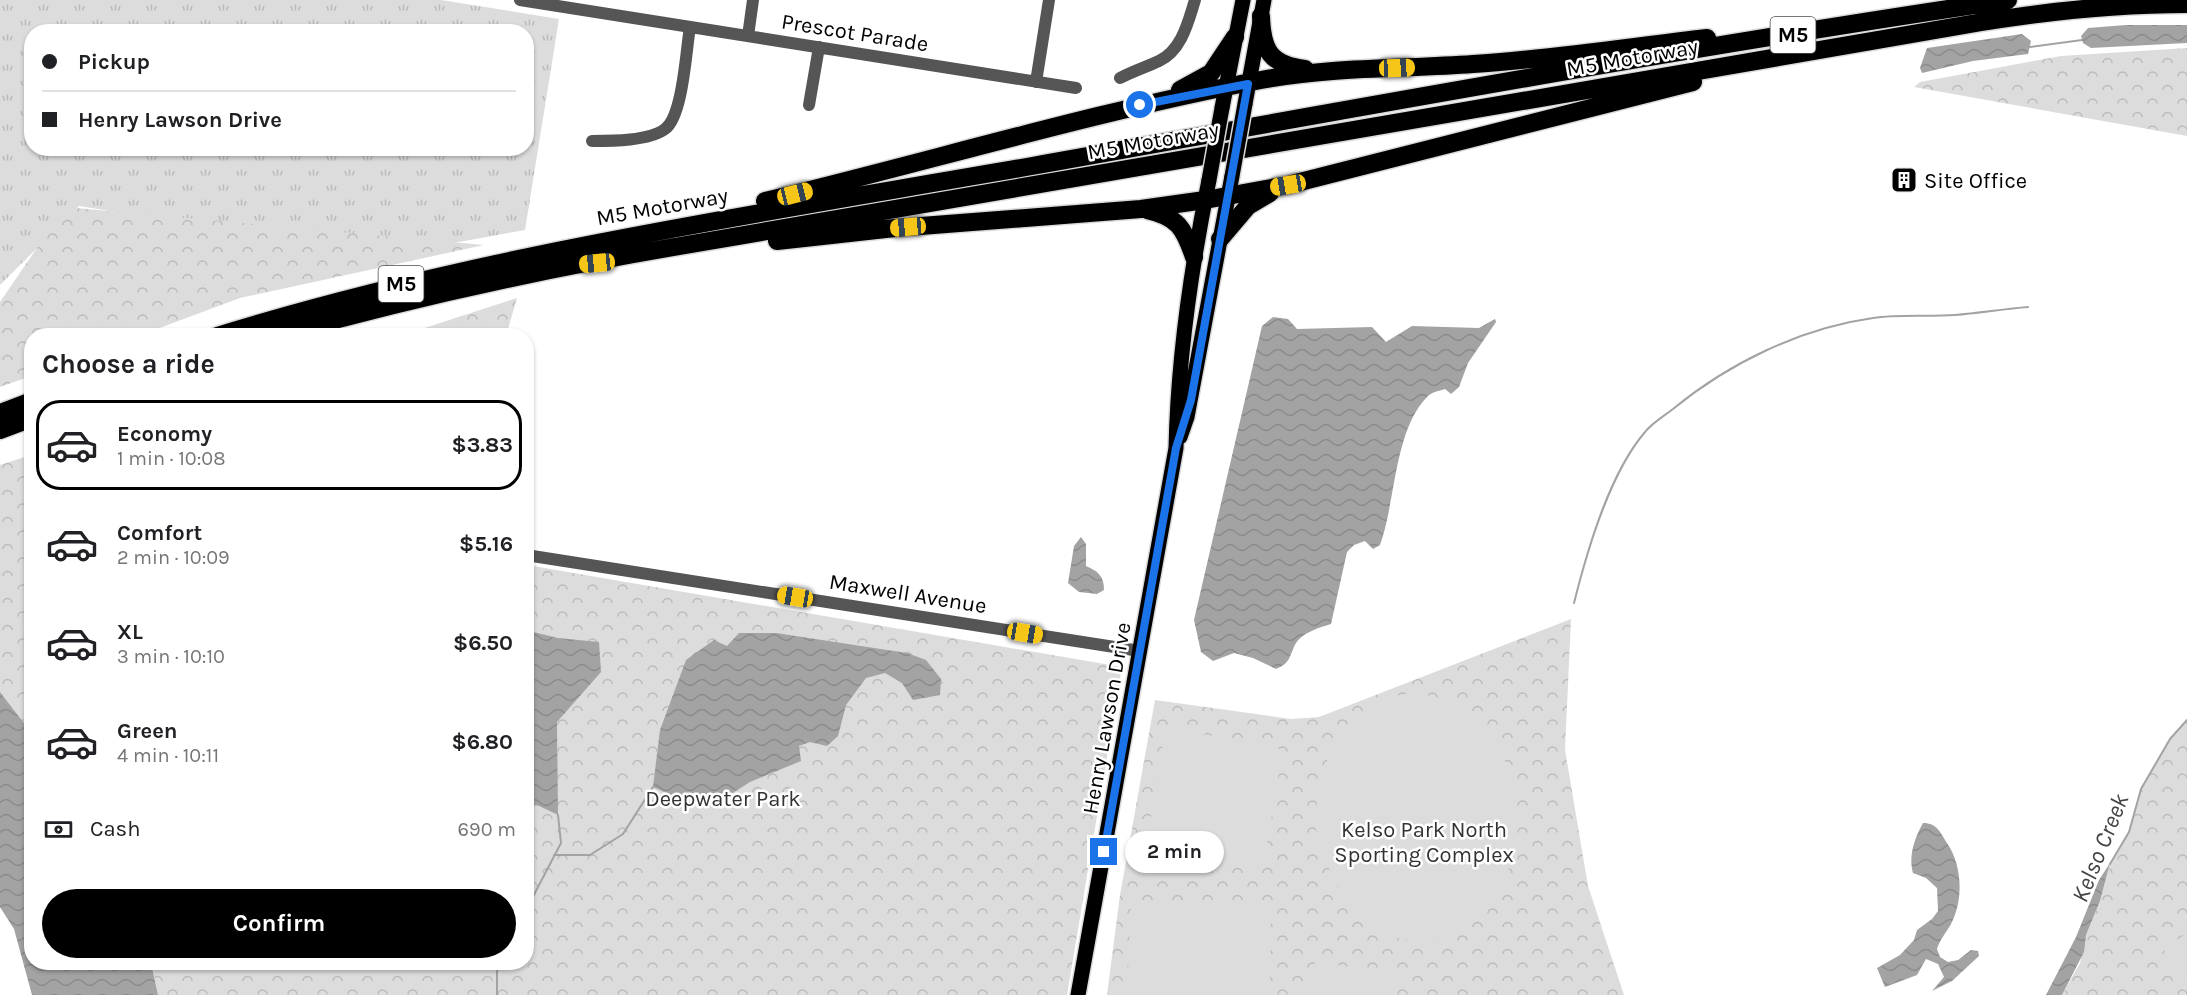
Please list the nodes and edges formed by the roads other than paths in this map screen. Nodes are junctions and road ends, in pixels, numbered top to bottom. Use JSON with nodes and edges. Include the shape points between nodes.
{"nodes":[{"id":1,"x":520,"y":0,"type":"edge"},
{"id":2,"x":753,"y":0,"type":"edge"},
{"id":3,"x":1049,"y":0,"type":"edge"},
{"id":4,"x":1195,"y":0,"type":"edge"},
{"id":5,"x":1243,"y":0,"type":"edge"},
{"id":6,"x":2008,"y":0,"type":"edge"},
{"id":7,"x":562,"y":3,"type":"edge"},
{"id":8,"x":2187,"y":4,"type":"edge"},
{"id":9,"x":1263,"y":8,"type":"edge"},
{"id":10,"x":1936,"y":11,"type":"junction"},
{"id":11,"x":690,"y":27,"type":"junction"},
{"id":12,"x":747,"y":36,"type":"junction"},
{"id":13,"x":1235,"y":37,"type":"junction"},
{"id":14,"x":1873,"y":40,"type":"junction"},
{"id":15,"x":819,"y":47,"type":"junction"},
{"id":16,"x":1325,"y":71,"type":"junction"},
{"id":17,"x":1120,"y":78,"type":"dead end"},
{"id":18,"x":1036,"y":82,"type":"junction"},
{"id":19,"x":1248,"y":84,"type":"junction"},
{"id":20,"x":1076,"y":88,"type":"dead end"},
{"id":21,"x":1225,"y":88,"type":"junction"},
{"id":22,"x":1157,"y":101,"type":"junction"},
{"id":23,"x":809,"y":105,"type":"dead end"},
{"id":24,"x":592,"y":141,"type":"dead end"},
{"id":25,"x":1288,"y":185,"type":"junction"},
{"id":26,"x":1228,"y":195,"type":"junction"},
{"id":27,"x":1205,"y":200,"type":"junction"},
{"id":28,"x":1141,"y":208,"type":"junction"},
{"id":29,"x":1220,"y":239,"type":"junction"},
{"id":30,"x":587,"y":244,"type":"junction"},
{"id":31,"x":1194,"y":257,"type":"junction"},
{"id":32,"x":552,"y":269,"type":"junction"},
{"id":33,"x":244,"y":328,"type":"edge"},
{"id":34,"x":306,"y":328,"type":"edge"},
{"id":35,"x":24,"y":404,"type":"edge"},
{"id":36,"x":0,"y":413,"type":"edge"},
{"id":37,"x":24,"y":421,"type":"edge"},
{"id":38,"x":0,"y":429,"type":"edge"},
{"id":39,"x":1176,"y":448,"type":"junction"},
{"id":40,"x":534,"y":556,"type":"edge"},
{"id":41,"x":1140,"y":651,"type":"junction"},
{"id":42,"x":1078,"y":995,"type":"edge"}],
"edges":[{"from":1,"to":7,"type":"street","name":"Prescot Parade"},
{"from":2,"to":12,"type":"street"},
{"from":3,"to":18,"type":"street"},
{"from":4,"to":17,"type":"street","via":[[1184,31],[1171,52]]},
{"from":5,"to":13,"type":"main road","name":"Henry Lawson Drive"},
{"from":6,"to":10,"type":"highway","name":"M5 Motorway","number":"M5"},
{"from":7,"to":11,"type":"street","name":"Prescot Parade"},
{"from":8,"to":14,"type":"highway","name":"M5 Motorway","number":"M5","via":[[2046,12]]},
{"from":9,"to":16,"type":"highway","via":[[1262,35],[1271,57],[1284,65]]},
{"from":9,"to":19,"type":"main road","name":"Henry Lawson Drive"},
{"from":10,"to":16,"type":"highway","via":[[1510,61]]},
{"from":10,"to":30,"type":"highway","name":"M5 Motorway","number":"M5"},
{"from":11,"to":12,"type":"street","name":"Prescot Parade"},
{"from":11,"to":24,"type":"street","via":[[677,110],[670,124],[664,130],[616,142]]},
{"from":12,"to":15,"type":"street","name":"Prescot Parade"},
{"from":13,"to":21,"type":"main road","name":"Henry Lawson Drive"},
{"from":13,"to":22,"type":"highway","via":[[1211,73]]},
{"from":14,"to":25,"type":"highway","via":[[1637,95]]},
{"from":14,"to":32,"type":"highway","name":"M5 Motorway","number":"M5"},
{"from":15,"to":18,"type":"street","name":"Prescot Parade"},
{"from":15,"to":23,"type":"street"},
{"from":16,"to":19,"type":"highway"},
{"from":18,"to":20,"type":"street","name":"Prescot Parade"},
{"from":19,"to":21,"type":"highway"},
{"from":19,"to":26,"type":"main road","name":"Henry Lawson Drive","bridge":true},
{"from":21,"to":22,"type":"highway"},
{"from":21,"to":27,"type":"main road","name":"Henry Lawson Drive","bridge":true},
{"from":22,"to":30,"type":"highway","via":[[905,168]]},
{"from":25,"to":26,"type":"highway"},
{"from":25,"to":29,"type":"highway","via":[[1248,206]]},
{"from":26,"to":27,"type":"highway"},
{"from":26,"to":29,"type":"main road","name":"Henry Lawson Drive"},
{"from":27,"to":28,"type":"highway"},
{"from":27,"to":31,"type":"main road","name":"Henry Lawson Drive"},
{"from":28,"to":31,"type":"highway","via":[[1162,213],[1178,223]]},
{"from":28,"to":32,"type":"highway","via":[[826,235]]},
{"from":29,"to":39,"type":"main road","name":"Henry Lawson Drive","via":[[1187,417]]},
{"from":30,"to":33,"type":"highway","name":"M5 Motorway","number":"M5","via":[[363,293]]},
{"from":31,"to":39,"type":"main road","name":"Henry Lawson Drive","via":[[1177,399]]},
{"from":32,"to":34,"type":"highway","name":"M5 Motorway","number":"M5"},
{"from":35,"to":36,"type":"highway"},
{"from":37,"to":38,"type":"highway"},
{"from":39,"to":41,"type":"main road","name":"Henry Lawson Drive"},
{"from":40,"to":41,"type":"street","name":"Maxwell Avenue"},
{"from":41,"to":42,"type":"main road","name":"Henry Lawson Drive"}]}
